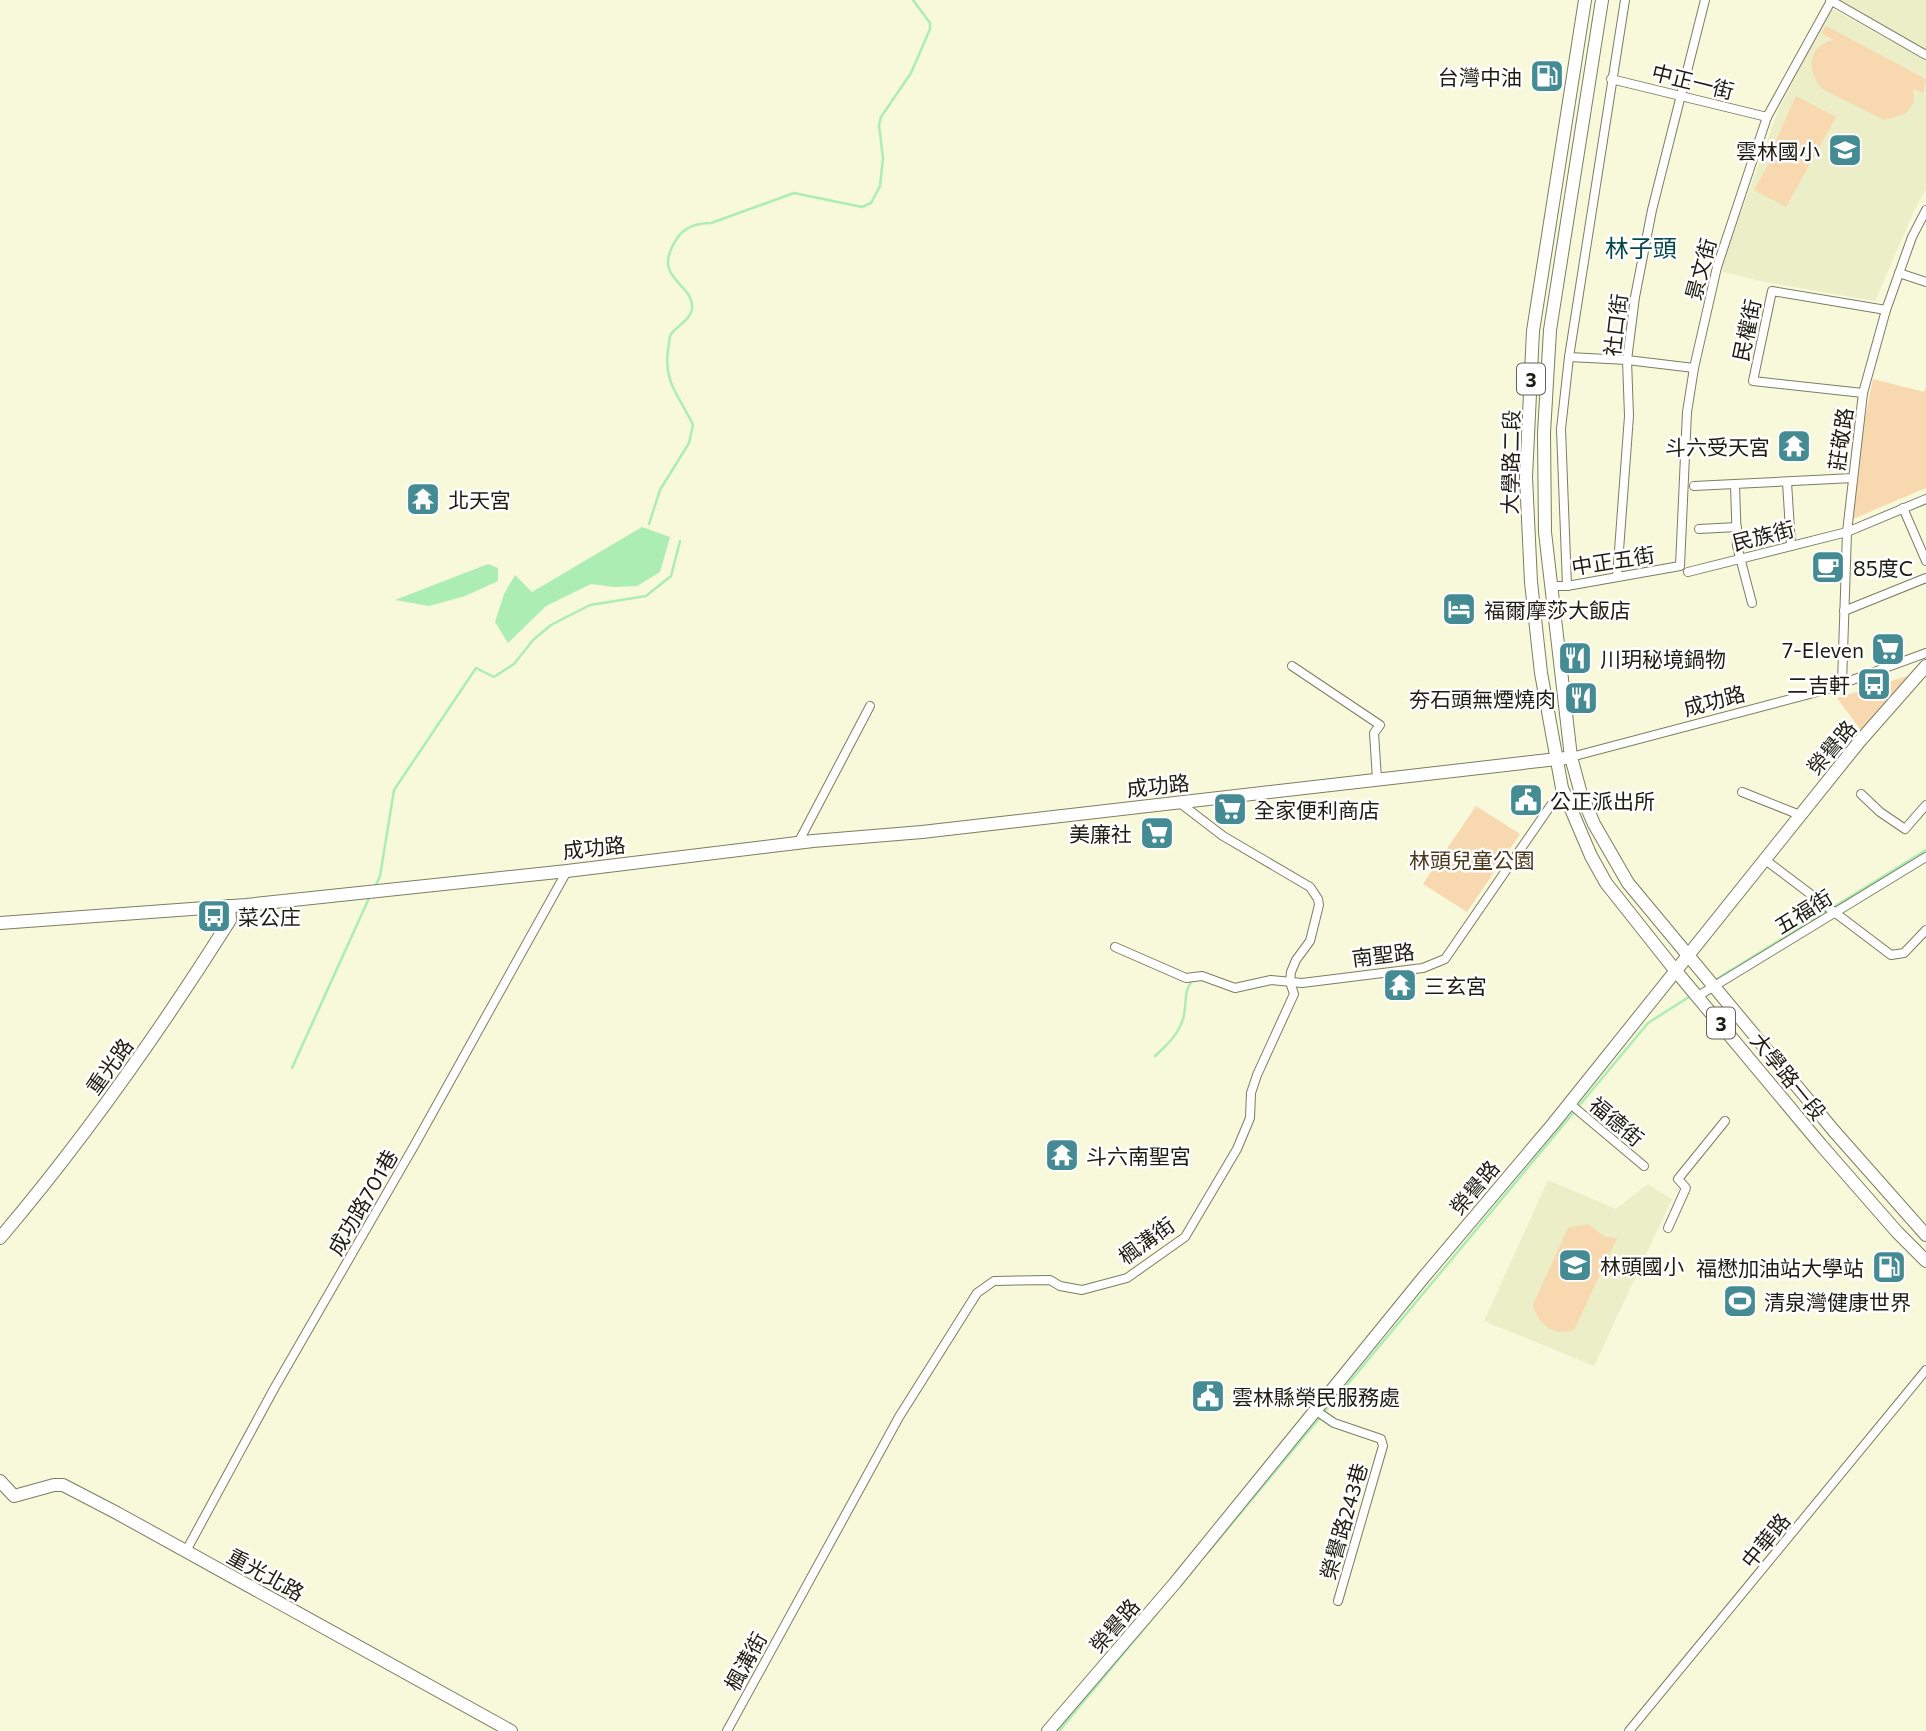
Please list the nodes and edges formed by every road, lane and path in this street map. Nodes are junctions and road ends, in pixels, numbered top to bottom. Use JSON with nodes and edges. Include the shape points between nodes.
{"nodes":[{"id":1,"x":1585,"y":0,"type":"edge"},
{"id":2,"x":1602,"y":0,"type":"edge"},
{"id":3,"x":1625,"y":0,"type":"edge"},
{"id":4,"x":1705,"y":0,"type":"edge"},
{"id":5,"x":1830,"y":0,"type":"edge"},
{"id":6,"x":1579,"y":36,"type":"junction"},
{"id":7,"x":1595,"y":39,"type":"junction"},
{"id":8,"x":1926,"y":55,"type":"edge"},
{"id":9,"x":1611,"y":79,"type":"junction"},
{"id":10,"x":1681,"y":96,"type":"junction"},
{"id":11,"x":1767,"y":117,"type":"junction"},
{"id":12,"x":1926,"y":210,"type":"edge"},
{"id":13,"x":1899,"y":273,"type":"junction"},
{"id":14,"x":1926,"y":282,"type":"edge"},
{"id":15,"x":1886,"y":310,"type":"junction"},
{"id":16,"x":1569,"y":357,"type":"junction"},
{"id":17,"x":1627,"y":360,"type":"junction"},
{"id":18,"x":1694,"y":368,"type":"junction"},
{"id":19,"x":1547,"y":392,"type":"junction"},
{"id":20,"x":1530,"y":393,"type":"junction"},
{"id":21,"x":1863,"y":393,"type":"junction"},
{"id":22,"x":1853,"y":478,"type":"junction"},
{"id":23,"x":1787,"y":482,"type":"junction"},
{"id":24,"x":1735,"y":485,"type":"junction"},
{"id":25,"x":1694,"y":486,"type":"dead end"},
{"id":26,"x":1926,"y":499,"type":"edge"},
{"id":27,"x":1903,"y":508,"type":"junction"},
{"id":28,"x":1737,"y":527,"type":"junction"},
{"id":29,"x":1699,"y":529,"type":"dead end"},
{"id":30,"x":1847,"y":532,"type":"junction"},
{"id":31,"x":1791,"y":546,"type":"junction"},
{"id":32,"x":1739,"y":559,"type":"junction"},
{"id":33,"x":1926,"y":561,"type":"edge"},
{"id":34,"x":1684,"y":569,"type":"junction"},
{"id":35,"x":1617,"y":577,"type":"junction"},
{"id":36,"x":1926,"y":578,"type":"edge"},
{"id":37,"x":1551,"y":586,"type":"junction"},
{"id":38,"x":1567,"y":586,"type":"junction"},
{"id":39,"x":1752,"y":603,"type":"dead end"},
{"id":40,"x":1844,"y":611,"type":"junction"},
{"id":41,"x":1925,"y":659,"type":"edge"},
{"id":42,"x":1292,"y":666,"type":"dead end"},
{"id":43,"x":1842,"y":683,"type":"junction"},
{"id":44,"x":870,"y":706,"type":"dead end"},
{"id":45,"x":1571,"y":757,"type":"junction"},
{"id":46,"x":1557,"y":759,"type":"junction"},
{"id":47,"x":1377,"y":779,"type":"junction"},
{"id":48,"x":1742,"y":792,"type":"dead end"},
{"id":49,"x":1581,"y":794,"type":"junction"},
{"id":50,"x":1861,"y":794,"type":"dead end"},
{"id":51,"x":1565,"y":799,"type":"junction"},
{"id":52,"x":1180,"y":803,"type":"junction"},
{"id":53,"x":1926,"y":805,"type":"edge"},
{"id":54,"x":1800,"y":815,"type":"junction"},
{"id":55,"x":798,"y":843,"type":"junction"},
{"id":56,"x":1926,"y":857,"type":"edge"},
{"id":57,"x":1764,"y":859,"type":"junction"},
{"id":58,"x":567,"y":871,"type":"junction"},
{"id":59,"x":229,"y":906,"type":"junction"},
{"id":60,"x":1834,"y":912,"type":"junction"},
{"id":61,"x":0,"y":923,"type":"edge"},
{"id":62,"x":1926,"y":930,"type":"edge"},
{"id":63,"x":1115,"y":947,"type":"dead end"},
{"id":64,"x":1687,"y":955,"type":"junction"},
{"id":65,"x":1675,"y":970,"type":"junction"},
{"id":66,"x":1290,"y":982,"type":"junction"},
{"id":67,"x":1715,"y":987,"type":"junction"},
{"id":68,"x":1698,"y":996,"type":"junction"},
{"id":69,"x":1569,"y":1103,"type":"junction"},
{"id":70,"x":1725,"y":1121,"type":"dead end"},
{"id":71,"x":1644,"y":1166,"type":"dead end"},
{"id":72,"x":1668,"y":1228,"type":"dead end"},
{"id":73,"x":1926,"y":1235,"type":"edge"},
{"id":74,"x":0,"y":1238,"type":"edge"},
{"id":75,"x":1926,"y":1261,"type":"edge"},
{"id":76,"x":1926,"y":1370,"type":"edge"},
{"id":77,"x":1315,"y":1410,"type":"junction"},
{"id":78,"x":0,"y":1481,"type":"edge"},
{"id":79,"x":186,"y":1551,"type":"junction"},
{"id":80,"x":1338,"y":1601,"type":"dead end"},
{"id":81,"x":511,"y":1731,"type":"edge"},
{"id":82,"x":727,"y":1731,"type":"edge"},
{"id":83,"x":1048,"y":1731,"type":"edge"},
{"id":84,"x":1629,"y":1731,"type":"edge"}],
"edges":[{"from":1,"to":6,"type":"main road","name":"大學路二段","number":"3"},
{"from":2,"to":7,"type":"main road","name":"大學路二段","number":"3"},
{"from":3,"to":9,"type":"street"},
{"from":4,"to":10,"type":"street","name":"社口街"},
{"from":5,"to":8,"type":"street"},
{"from":5,"to":11,"type":"street","name":"景文街"},
{"from":6,"to":7,"type":"main road"},
{"from":6,"to":20,"type":"main road","name":"大學路二段","number":"3","via":[[1533,331]]},
{"from":7,"to":19,"type":"main road","name":"大學路二段","number":"3","via":[[1550,330]]},
{"from":9,"to":10,"type":"street","name":"中正一街"},
{"from":9,"to":16,"type":"street"},
{"from":10,"to":11,"type":"street","name":"中正一街"},
{"from":10,"to":17,"type":"street","name":"社口街","via":[[1652,210]]},
{"from":11,"to":18,"type":"street","name":"景文街","via":[[1717,267]]},
{"from":12,"to":13,"type":"street","name":"莊敬路"},
{"from":13,"to":14,"type":"street"},
{"from":13,"to":15,"type":"street","name":"莊敬路"},
{"from":15,"to":21,"type":"street","name":"莊敬路"},
{"from":15,"to":21,"type":"street","name":"民權街","via":[[1772,291],[1753,381]]},
{"from":16,"to":17,"type":"street"},
{"from":16,"to":38,"type":"street","via":[[1561,429]]},
{"from":17,"to":18,"type":"street"},
{"from":17,"to":35,"type":"street","name":"社口街","via":[[1629,416]]},
{"from":18,"to":34,"type":"street","name":"景文街","via":[[1687,412]]},
{"from":19,"to":20,"type":"main road"},
{"from":19,"to":37,"type":"main road","name":"大學路二段","number":"3","via":[[1545,533]]},
{"from":20,"to":46,"type":"main road","name":"大學路二段","number":"3","via":[[1526,477],[1531,582]]},
{"from":21,"to":22,"type":"street","name":"莊敬路"},
{"from":22,"to":23,"type":"street"},
{"from":22,"to":30,"type":"street","name":"莊敬路"},
{"from":23,"to":24,"type":"street"},
{"from":23,"to":31,"type":"street"},
{"from":24,"to":25,"type":"street"},
{"from":24,"to":28,"type":"street"},
{"from":26,"to":27,"type":"street","name":"民族街"},
{"from":27,"to":30,"type":"street","name":"民族街"},
{"from":27,"to":33,"type":"street"},
{"from":28,"to":29,"type":"street"},
{"from":28,"to":32,"type":"street"},
{"from":30,"to":31,"type":"street","name":"民族街"},
{"from":30,"to":40,"type":"street","name":"莊敬路"},
{"from":31,"to":32,"type":"street","name":"民族街"},
{"from":32,"to":34,"type":"street","name":"民族街"},
{"from":32,"to":39,"type":"street"},
{"from":34,"to":35,"type":"street","name":"中正五街"},
{"from":35,"to":38,"type":"street","name":"中正五街"},
{"from":36,"to":40,"type":"street"},
{"from":37,"to":38,"type":"street","name":"中正五街"},
{"from":37,"to":45,"type":"main road","name":"大學路二段","number":"3"},
{"from":40,"to":43,"type":"street","name":"莊敬路"},
{"from":41,"to":43,"type":"street","name":"成功路"},
{"from":41,"to":54,"type":"main road","name":"榮譽路"},
{"from":42,"to":47,"type":"street","via":[[1380,725],[1374,733]]},
{"from":43,"to":45,"type":"street","name":"成功路"},
{"from":44,"to":55,"type":"street"},
{"from":45,"to":46,"type":"main road","name":"成功路"},
{"from":45,"to":49,"type":"main road","name":"大學路一段","number":"3"},
{"from":46,"to":47,"type":"main road","name":"成功路"},
{"from":46,"to":51,"type":"main road","name":"大學路一段","number":"3"},
{"from":47,"to":52,"type":"main road","name":"成功路"},
{"from":48,"to":54,"type":"street"},
{"from":49,"to":51,"type":"street","name":"南聖路"},
{"from":49,"to":64,"type":"main road","name":"大學路一段","number":"3","via":[[1628,883]]},
{"from":50,"to":53,"type":"street","via":[[1905,829]]},
{"from":51,"to":65,"type":"main road","name":"大學路一段","number":"3","via":[[1606,883]]},
{"from":51,"to":66,"type":"street","name":"南聖路","via":[[1550,805],[1445,959],[1423,968]]},
{"from":52,"to":55,"type":"main road","name":"成功路"},
{"from":52,"to":66,"type":"street","name":"楓溝街","via":[[1223,836],[1310,887],[1318,899],[1310,941],[1296,960]]},
{"from":54,"to":57,"type":"main road","name":"榮譽路"},
{"from":55,"to":58,"type":"main road","name":"成功路"},
{"from":56,"to":60,"type":"street","name":"五福街"},
{"from":57,"to":60,"type":"street"},
{"from":57,"to":64,"type":"main road","name":"榮譽路"},
{"from":58,"to":59,"type":"main road","name":"成功路"},
{"from":58,"to":79,"type":"street","name":"成功路701巷"},
{"from":59,"to":61,"type":"main road","name":"成功路"},
{"from":59,"to":74,"type":"main road","name":"重光路","via":[[230,920],[175,1007],[67,1156]]},
{"from":60,"to":62,"type":"street","via":[[1891,955],[1903,953]]},
{"from":60,"to":67,"type":"street","name":"五福街"},
{"from":63,"to":66,"type":"street","name":"南聖路","via":[[1186,978],[1202,976],[1234,988],[1271,980]]},
{"from":64,"to":65,"type":"main road","name":"榮譽路"},
{"from":64,"to":67,"type":"main road","name":"大學路一段","number":"3"},
{"from":65,"to":68,"type":"main road","name":"大學路一段","number":"3"},
{"from":65,"to":69,"type":"main road","name":"榮譽路"},
{"from":66,"to":82,"type":"street","name":"楓溝街","via":[[1294,994],[1251,1093],[1250,1118],[1185,1237],[1127,1278],[1082,1290],[1050,1280],[994,1281],[976,1293],[899,1418]]},
{"from":67,"to":68,"type":"street","name":"五福街"},
{"from":67,"to":73,"type":"main road","name":"大學路一段","number":"3"},
{"from":68,"to":75,"type":"main road","name":"大學路一段","number":"3","via":[[1821,1145]]},
{"from":69,"to":71,"type":"street","name":"福德街"},
{"from":69,"to":77,"type":"main road","name":"榮譽路"},
{"from":70,"to":72,"type":"street","via":[[1678,1179],[1686,1188]]},
{"from":76,"to":84,"type":"street","name":"中華路"},
{"from":77,"to":80,"type":"street","name":"榮譽路243巷","via":[[1334,1423],[1381,1439],[1383,1446]]},
{"from":77,"to":83,"type":"main road","name":"榮譽路"},
{"from":78,"to":79,"type":"main road","name":"重光北路","via":[[14,1496],[63,1485]]},
{"from":79,"to":81,"type":"main road","name":"重光北路"}]}
